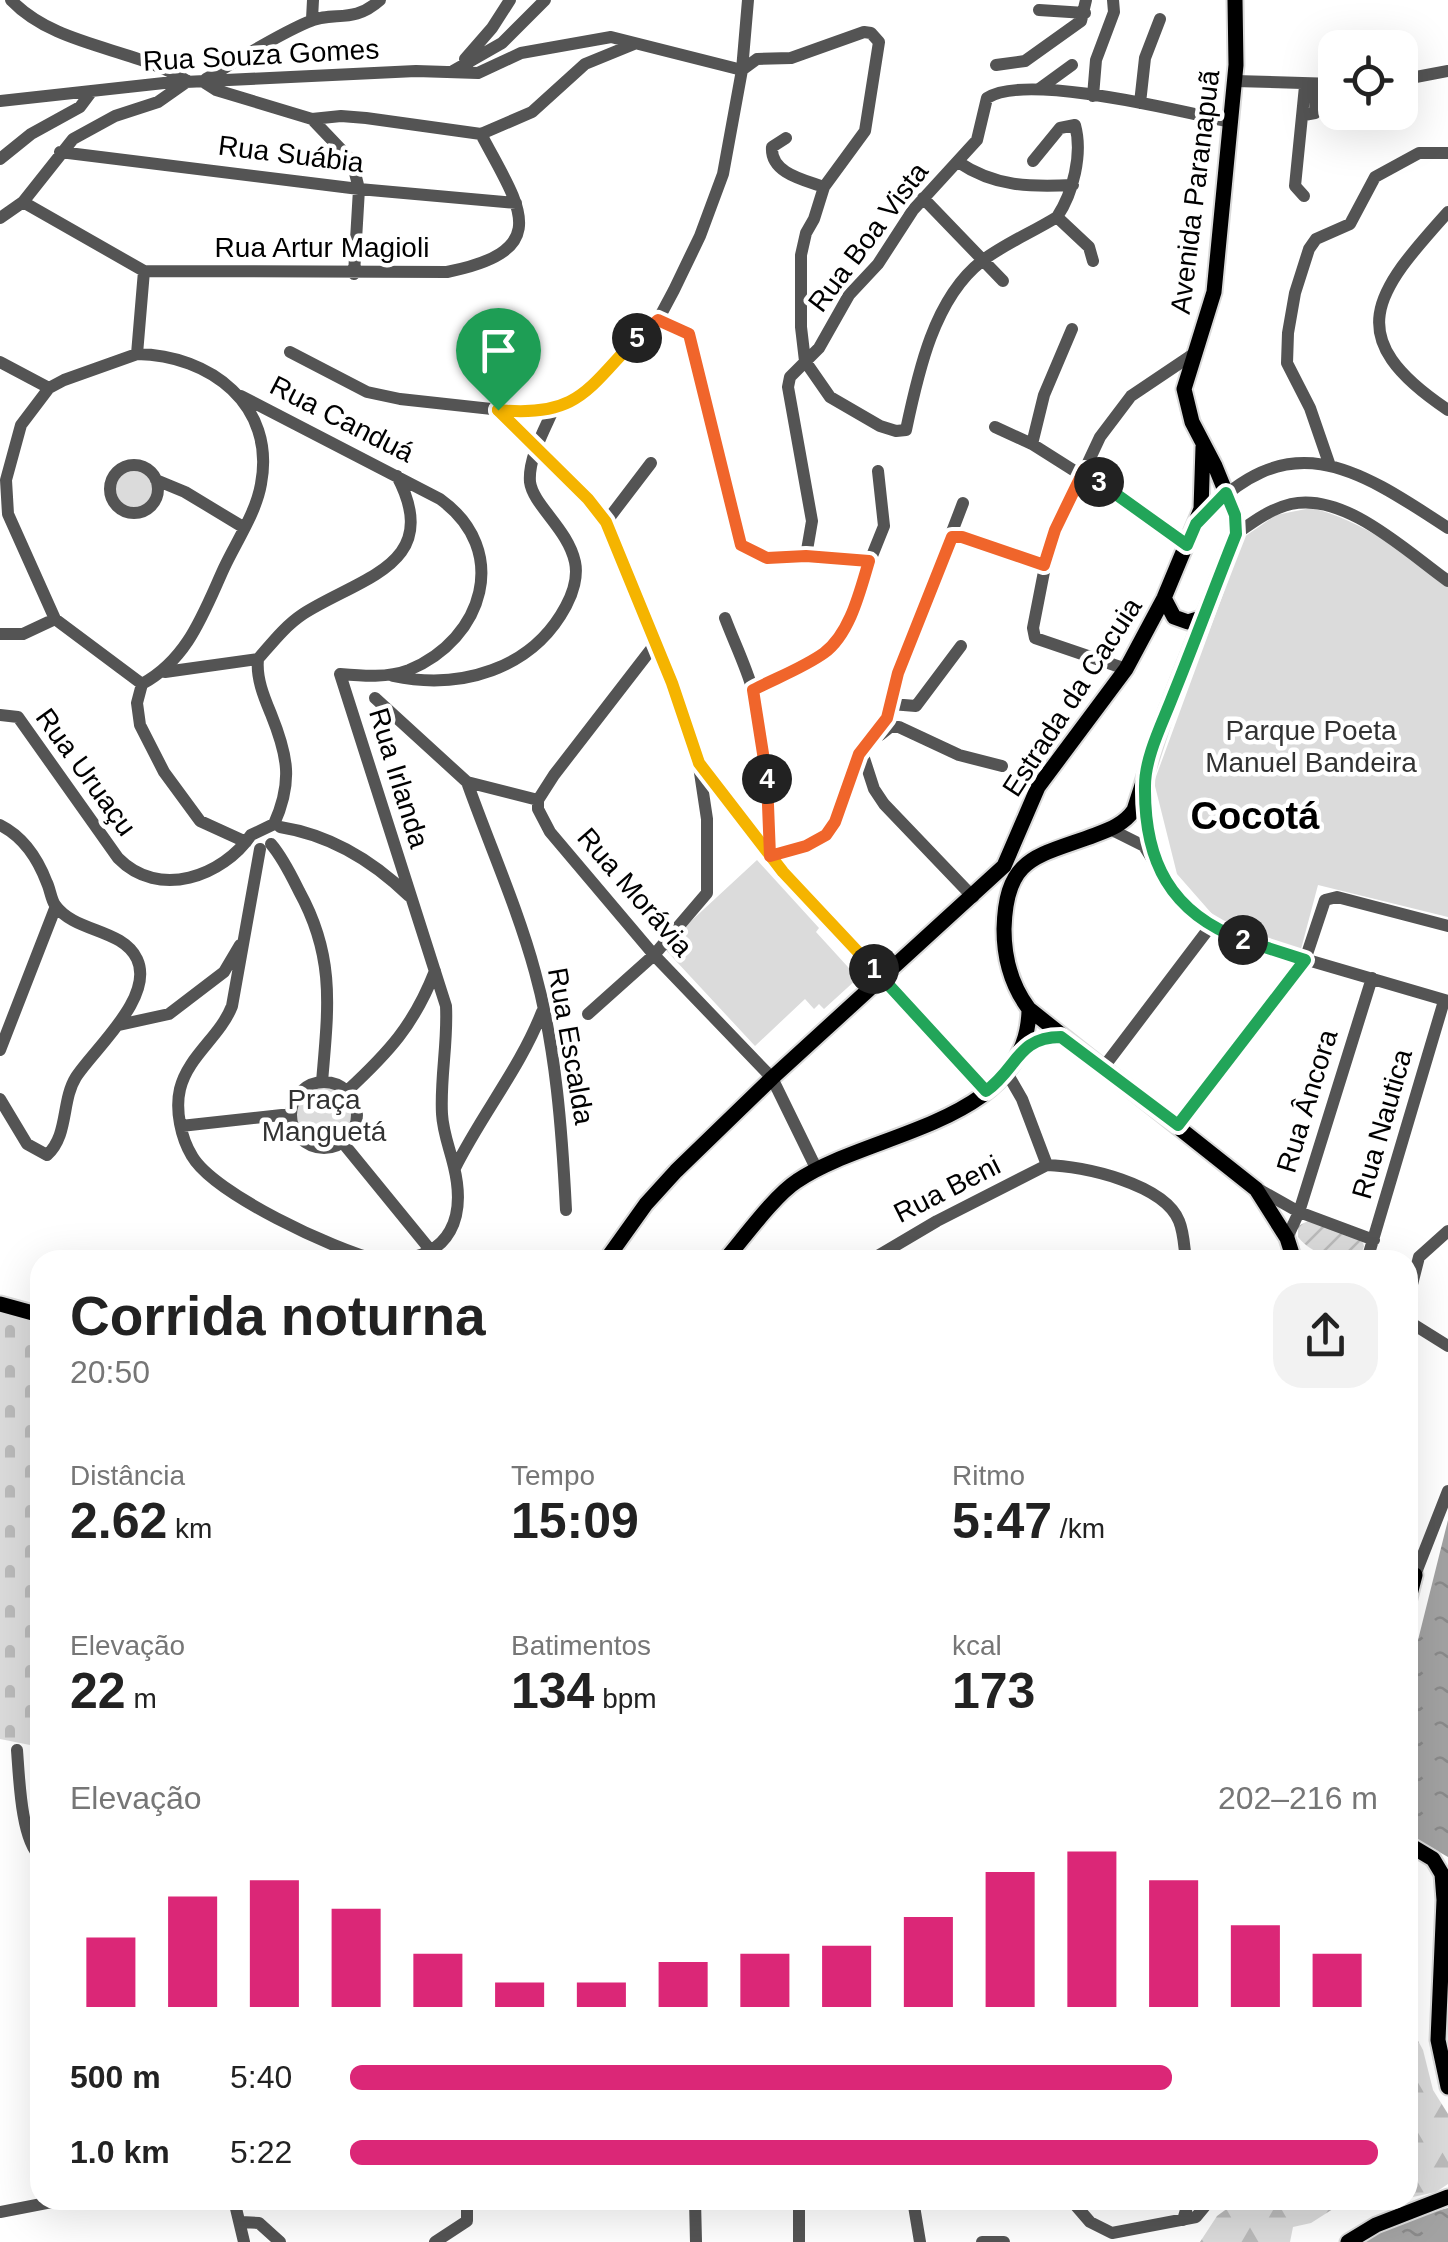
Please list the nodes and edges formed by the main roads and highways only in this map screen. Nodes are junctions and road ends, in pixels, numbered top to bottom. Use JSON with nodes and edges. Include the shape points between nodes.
{"nodes":[{"id":1,"x":1235,"y":0,"type":"edge"},
{"id":2,"x":1202,"y":444,"type":"junction"},
{"id":3,"x":1196,"y":524,"type":"joint"},
{"id":4,"x":1164,"y":598,"type":"junction"},
{"id":5,"x":1201,"y":618,"type":"junction"},
{"id":6,"x":1018,"y":837,"type":"junction"},
{"id":7,"x":1041,"y":856,"type":"junction"},
{"id":8,"x":977,"y":894,"type":"junction"},
{"id":9,"x":1005,"y":906,"type":"junction"},
{"id":10,"x":1029,"y":1009,"type":"junction"},
{"id":11,"x":1061,"y":1037,"type":"junction"},
{"id":12,"x":1024,"y":1047,"type":"junction"},
{"id":13,"x":613,"y":1250,"type":"edge"},
{"id":14,"x":734,"y":1250,"type":"edge"},
{"id":15,"x":1294,"y":1250,"type":"edge"},
{"id":16,"x":0,"y":1304,"type":"edge"},
{"id":17,"x":30,"y":1312,"type":"edge"},
{"id":18,"x":1418,"y":1850,"type":"edge"},
{"id":19,"x":1448,"y":2086,"type":"edge"},
{"id":20,"x":1448,"y":2197,"type":"edge"},
{"id":21,"x":1418,"y":2209,"type":"edge"},
{"id":22,"x":1415,"y":2210,"type":"edge"},
{"id":23,"x":1348,"y":2242,"type":"edge"}],
"edges":[{"from":1,"to":2,"type":"main road","name":"Avenida Paranapuã","via":[[1235,82],[1214,292],[1186,378],[1185,403]]},
{"from":2,"to":3,"type":"main road","name":"Avenida Paranapuã","via":[[1203,500]]},
{"from":2,"to":5,"type":"main road","name":"Avenida Paranapuã","via":[[1235,515],[1236,534]]},
{"from":3,"to":4,"type":"main road","name":"Estrada da Cacuia"},
{"from":4,"to":5,"type":"main road","via":[[1174,617]]},
{"from":4,"to":6,"type":"main road","name":"Estrada da Cacuia","via":[[1126,669],[1038,787]]},
{"from":5,"to":7,"type":"main road","via":[[1129,817]]},
{"from":6,"to":7,"type":"main road"},
{"from":6,"to":8,"type":"main road","name":"Estrada da Cacuia","via":[[1004,866]]},
{"from":7,"to":9,"type":"main road","via":[[1016,873]]},
{"from":8,"to":9,"type":"main road","via":[[995,892]]},
{"from":8,"to":13,"type":"main road","name":"Estrada da Cacuia","via":[[772,1078],[646,1204]]},
{"from":9,"to":10,"type":"main road","via":[[1009,973]]},
{"from":10,"to":11,"type":"main road"},
{"from":10,"to":12,"type":"main road"},
{"from":11,"to":12,"type":"main road"},
{"from":11,"to":15,"type":"main road","via":[[1256,1188]]},
{"from":12,"to":14,"type":"main road","via":[[1008,1073],[961,1108],[794,1182]]},
{"from":16,"to":17,"type":"main road"},
{"from":18,"to":19,"type":"main road","via":[[1442,1874],[1438,2040]]},
{"from":20,"to":21,"type":"main road"},
{"from":22,"to":23,"type":"main road"}]}
